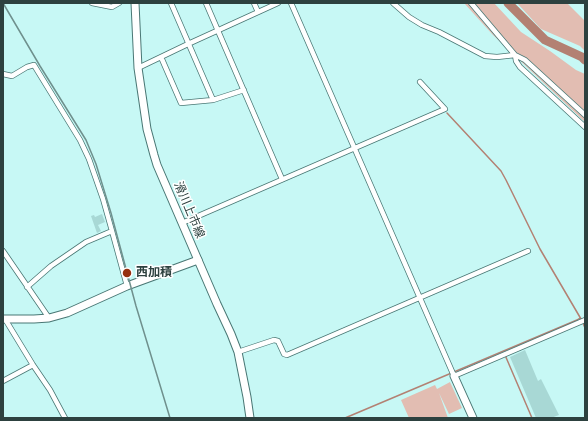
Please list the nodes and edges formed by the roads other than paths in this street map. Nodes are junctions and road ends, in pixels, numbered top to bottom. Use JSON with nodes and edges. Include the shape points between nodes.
{"nodes":[{"id":1,"x":92,"y":3,"type":"edge"},
{"id":2,"x":119,"y":3,"type":"edge"},
{"id":3,"x":135,"y":3,"type":"edge"},
{"id":4,"x":171,"y":3,"type":"edge"},
{"id":5,"x":206,"y":3,"type":"edge"},
{"id":6,"x":254,"y":3,"type":"edge"},
{"id":7,"x":278,"y":3,"type":"edge"},
{"id":8,"x":291,"y":3,"type":"edge"},
{"id":9,"x":394,"y":3,"type":"edge"},
{"id":10,"x":471,"y":3,"type":"edge"},
{"id":11,"x":258,"y":12,"type":"junction"},
{"id":12,"x":218,"y":30,"type":"junction"},
{"id":13,"x":188,"y":44,"type":"junction"},
{"id":14,"x":515,"y":55,"type":"junction"},
{"id":15,"x":161,"y":57,"type":"junction"},
{"id":16,"x":138,"y":68,"type":"junction"},
{"id":17,"x":3,"y":74,"type":"edge"},
{"id":18,"x":420,"y":82,"type":"dead end"},
{"id":19,"x":244,"y":90,"type":"junction"},
{"id":20,"x":213,"y":100,"type":"junction"},
{"id":21,"x":585,"y":115,"type":"edge"},
{"id":22,"x":585,"y":127,"type":"edge"},
{"id":23,"x":354,"y":148,"type":"junction"},
{"id":24,"x":282,"y":179,"type":"junction"},
{"id":25,"x":182,"y":223,"type":"junction"},
{"id":26,"x":112,"y":231,"type":"junction"},
{"id":27,"x":3,"y":251,"type":"edge"},
{"id":28,"x":528,"y":251,"type":"dead end"},
{"id":29,"x":198,"y":260,"type":"junction"},
{"id":30,"x":127,"y":286,"type":"junction"},
{"id":31,"x":27,"y":287,"type":"junction"},
{"id":32,"x":419,"y":298,"type":"junction"},
{"id":33,"x":49,"y":318,"type":"junction"},
{"id":34,"x":4,"y":319,"type":"edge"},
{"id":35,"x":585,"y":320,"type":"edge"},
{"id":36,"x":238,"y":352,"type":"junction"},
{"id":37,"x":32,"y":365,"type":"junction"},
{"id":38,"x":454,"y":376,"type":"junction"},
{"id":39,"x":3,"y":381,"type":"edge"},
{"id":40,"x":65,"y":418,"type":"edge"},
{"id":41,"x":250,"y":418,"type":"edge"},
{"id":42,"x":473,"y":418,"type":"edge"}],
"edges":[{"from":1,"to":2,"type":"street","via":[[112,7]]},
{"from":3,"to":16,"type":"main road","name":"滑川上市線"},
{"from":4,"to":13,"type":"street"},
{"from":5,"to":12,"type":"street"},
{"from":6,"to":11,"type":"street"},
{"from":7,"to":11,"type":"street"},
{"from":8,"to":23,"type":"street"},
{"from":9,"to":14,"type":"street","via":[[422,25],[486,56]]},
{"from":10,"to":14,"type":"street"},
{"from":11,"to":12,"type":"street"},
{"from":12,"to":13,"type":"street"},
{"from":12,"to":19,"type":"street"},
{"from":13,"to":15,"type":"street"},
{"from":13,"to":20,"type":"street"},
{"from":14,"to":21,"type":"street","via":[[525,60]]},
{"from":14,"to":22,"type":"street","via":[[520,67]]},
{"from":15,"to":16,"type":"street"},
{"from":15,"to":20,"type":"street","via":[[181,103]]},
{"from":16,"to":25,"type":"main road","name":"滑川上市線","via":[[144,114],[154,155]]},
{"from":17,"to":26,"type":"street","via":[[12,76],[26,66],[34,65],[89,159]]},
{"from":18,"to":23,"type":"street","via":[[445,109]]},
{"from":19,"to":20,"type":"street"},
{"from":19,"to":24,"type":"street"},
{"from":23,"to":24,"type":"street"},
{"from":23,"to":32,"type":"street"},
{"from":24,"to":25,"type":"street"},
{"from":25,"to":29,"type":"main road","name":"滑川上市線"},
{"from":26,"to":30,"type":"street"},
{"from":26,"to":31,"type":"street","via":[[86,242],[51,266]]},
{"from":27,"to":31,"type":"street"},
{"from":28,"to":32,"type":"street"},
{"from":29,"to":30,"type":"main road"},
{"from":29,"to":36,"type":"main road","name":"滑川上市線"},
{"from":30,"to":33,"type":"main road"},
{"from":31,"to":33,"type":"street"},
{"from":32,"to":36,"type":"street","via":[[287,355],[278,341],[274,340]]},
{"from":32,"to":38,"type":"street"},
{"from":33,"to":34,"type":"main road"},
{"from":34,"to":37,"type":"street"},
{"from":35,"to":38,"type":"street"},
{"from":36,"to":41,"type":"main road","name":"滑川上市線"},
{"from":37,"to":39,"type":"street"},
{"from":37,"to":40,"type":"street","via":[[50,390]]},
{"from":38,"to":42,"type":"main road"}]}
